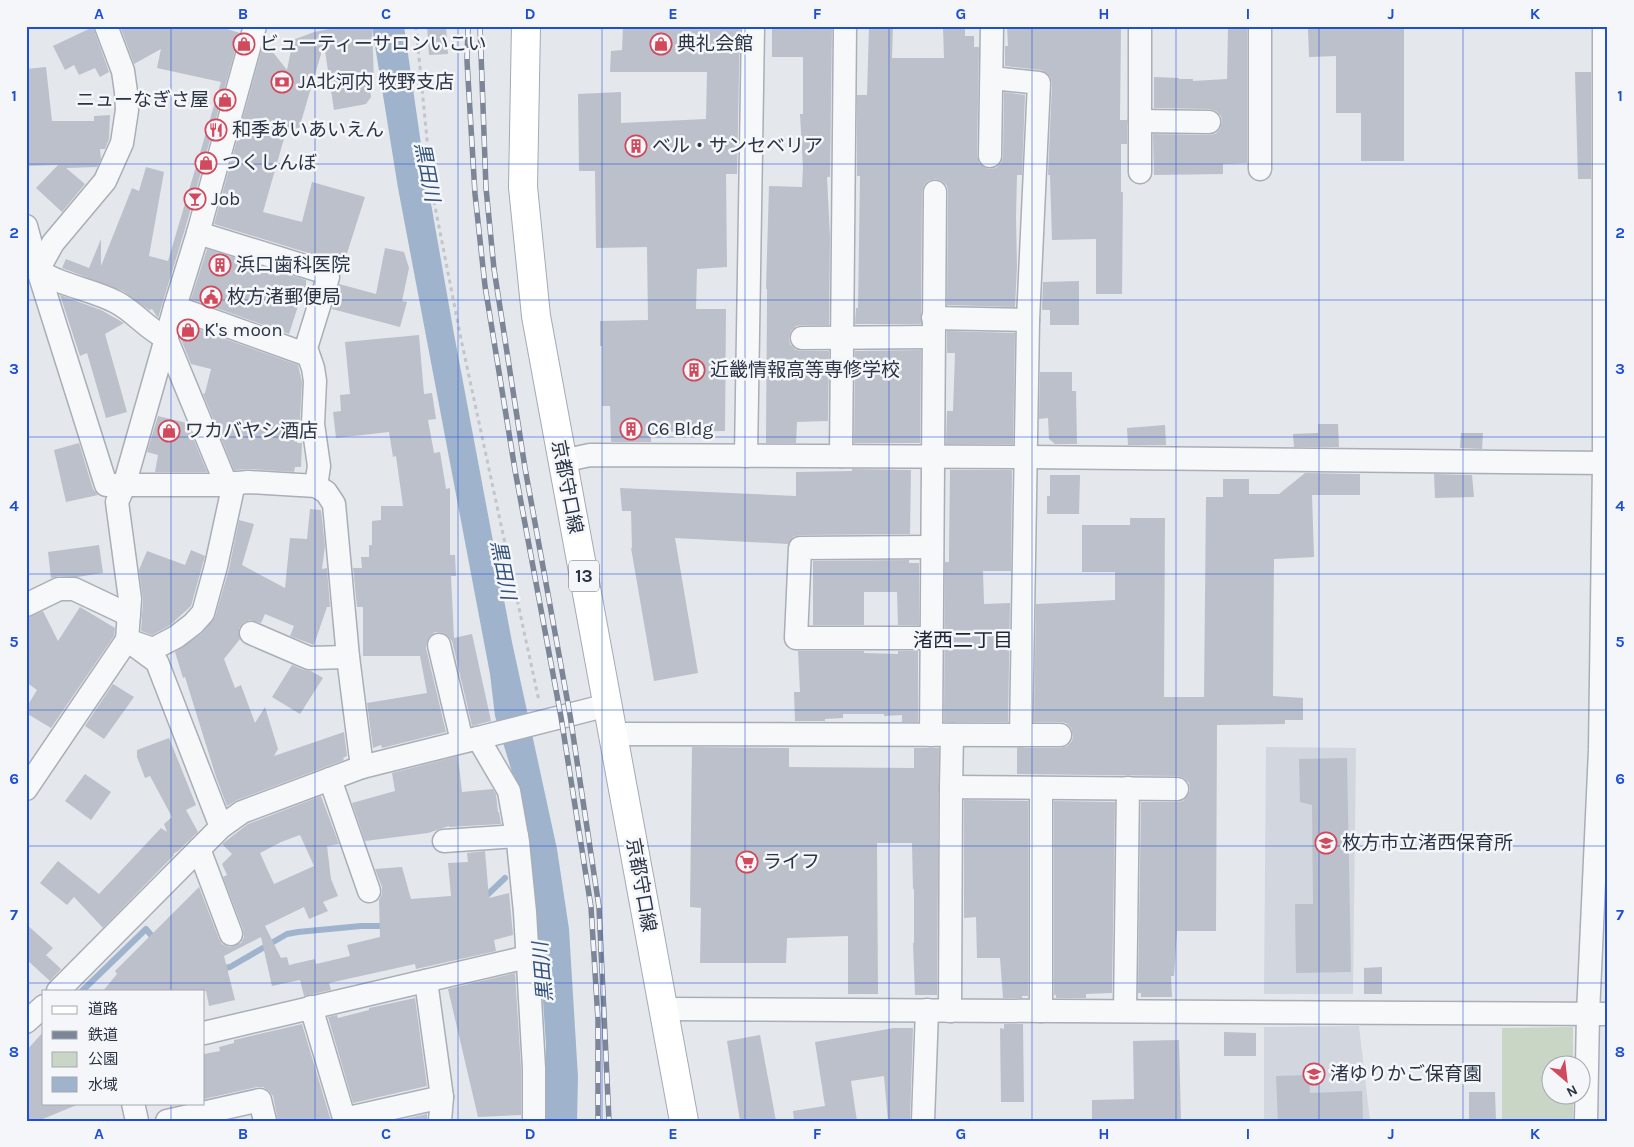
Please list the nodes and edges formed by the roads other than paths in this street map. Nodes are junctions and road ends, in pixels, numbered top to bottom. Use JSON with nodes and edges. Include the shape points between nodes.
{"nodes":[{"id":1,"x":106,"y":26,"type":"edge"},
{"id":2,"x":255,"y":26,"type":"edge"},
{"id":3,"x":526,"y":26,"type":"edge"},
{"id":4,"x":753,"y":26,"type":"edge"},
{"id":5,"x":845,"y":26,"type":"edge"},
{"id":6,"x":992,"y":26,"type":"edge"},
{"id":7,"x":1140,"y":26,"type":"edge"},
{"id":8,"x":1260,"y":26,"type":"edge"},
{"id":9,"x":1604,"y":26,"type":"edge"},
{"id":10,"x":992,"y":78,"type":"junction"},
{"id":11,"x":1140,"y":120,"type":"junction"},
{"id":12,"x":1209,"y":122,"type":"dead end"},
{"id":13,"x":990,"y":156,"type":"dead end"},
{"id":14,"x":1260,"y":169,"type":"dead end"},
{"id":15,"x":1140,"y":172,"type":"dead end"},
{"id":16,"x":935,"y":192,"type":"dead end"},
{"id":17,"x":26,"y":226,"type":"edge"},
{"id":18,"x":198,"y":233,"type":"junction"},
{"id":19,"x":38,"y":270,"type":"junction"},
{"id":20,"x":175,"y":307,"type":"junction"},
{"id":21,"x":1028,"y":320,"type":"junction"},
{"id":22,"x":933,"y":328,"type":"junction"},
{"id":23,"x":166,"y":338,"type":"junction"},
{"id":24,"x":802,"y":338,"type":"dead end"},
{"id":25,"x":842,"y":338,"type":"junction"},
{"id":26,"x":308,"y":355,"type":"junction"},
{"id":27,"x":746,"y":456,"type":"junction"},
{"id":28,"x":841,"y":456,"type":"junction"},
{"id":29,"x":932,"y":456,"type":"junction"},
{"id":30,"x":1026,"y":456,"type":"junction"},
{"id":31,"x":562,"y":461,"type":"junction"},
{"id":32,"x":1606,"y":463,"type":"edge"},
{"id":33,"x":230,"y":484,"type":"junction"},
{"id":34,"x":124,"y":486,"type":"junction"},
{"id":35,"x":316,"y":486,"type":"junction"},
{"id":36,"x":931,"y":547,"type":"junction"},
{"id":37,"x":26,"y":605,"type":"edge"},
{"id":38,"x":129,"y":615,"type":"junction"},
{"id":39,"x":251,"y":633,"type":"dead end"},
{"id":40,"x":931,"y":638,"type":"junction"},
{"id":41,"x":127,"y":640,"type":"junction"},
{"id":42,"x":440,"y":645,"type":"dead end"},
{"id":43,"x":348,"y":657,"type":"junction"},
{"id":44,"x":608,"y":705,"type":"junction"},
{"id":45,"x":614,"y":734,"type":"junction"},
{"id":46,"x":942,"y":735,"type":"junction"},
{"id":47,"x":1021,"y":736,"type":"junction"},
{"id":48,"x":1060,"y":736,"type":"dead end"},
{"id":49,"x":479,"y":738,"type":"junction"},
{"id":50,"x":362,"y":767,"type":"junction"},
{"id":51,"x":330,"y":779,"type":"junction"},
{"id":52,"x":951,"y":787,"type":"junction"},
{"id":53,"x":1041,"y":788,"type":"junction"},
{"id":54,"x":1128,"y":788,"type":"junction"},
{"id":55,"x":26,"y":789,"type":"edge"},
{"id":56,"x":1177,"y":789,"type":"dead end"},
{"id":57,"x":221,"y":827,"type":"junction"},
{"id":58,"x":517,"y":836,"type":"junction"},
{"id":59,"x":444,"y":842,"type":"dead end"},
{"id":60,"x":199,"y":849,"type":"junction"},
{"id":61,"x":369,"y":891,"type":"dead end"},
{"id":62,"x":231,"y":934,"type":"dead end"},
{"id":63,"x":527,"y":957,"type":"junction"},
{"id":64,"x":426,"y":981,"type":"junction"},
{"id":65,"x":59,"y":990,"type":"edge"},
{"id":66,"x":42,"y":1008,"type":"edge"},
{"id":67,"x":311,"y":1008,"type":"junction"},
{"id":68,"x":663,"y":1009,"type":"junction"},
{"id":69,"x":927,"y":1010,"type":"junction"},
{"id":70,"x":950,"y":1011,"type":"junction"},
{"id":71,"x":1042,"y":1011,"type":"junction"},
{"id":72,"x":1125,"y":1012,"type":"junction"},
{"id":73,"x":1598,"y":1014,"type":"edge"},
{"id":74,"x":26,"y":1022,"type":"edge"},
{"id":75,"x":205,"y":1033,"type":"edge"},
{"id":76,"x":442,"y":1096,"type":"junction"},
{"id":77,"x":133,"y":1104,"type":"edge"},
{"id":78,"x":344,"y":1120,"type":"edge"},
{"id":79,"x":137,"y":1121,"type":"edge"},
{"id":80,"x":167,"y":1121,"type":"edge"},
{"id":81,"x":265,"y":1121,"type":"edge"},
{"id":82,"x":440,"y":1121,"type":"edge"},
{"id":83,"x":534,"y":1121,"type":"edge"},
{"id":84,"x":684,"y":1121,"type":"edge"},
{"id":85,"x":923,"y":1121,"type":"edge"},
{"id":86,"x":1586,"y":1121,"type":"edge"}],
"edges":[{"from":1,"to":19,"type":"street","via":[[123,71],[126,92],[122,143],[104,181],[54,243]]},
{"from":2,"to":18,"type":"street"},
{"from":3,"to":31,"type":"main road","name":"京都守口線","number":"13","via":[[523,187],[536,316]]},
{"from":4,"to":27,"type":"street"},
{"from":5,"to":25,"type":"street"},
{"from":6,"to":10,"type":"street"},
{"from":7,"to":11,"type":"street"},
{"from":8,"to":14,"type":"street"},
{"from":9,"to":32,"type":"street"},
{"from":10,"to":13,"type":"street"},
{"from":10,"to":21,"type":"street","via":[[1039,83]]},
{"from":11,"to":12,"type":"street"},
{"from":11,"to":15,"type":"street"},
{"from":16,"to":22,"type":"street"},
{"from":17,"to":19,"type":"street"},
{"from":18,"to":20,"type":"street"},
{"from":18,"to":26,"type":"street","via":[[328,273],[306,348]]},
{"from":19,"to":23,"type":"street","via":[[48,277],[116,302]]},
{"from":19,"to":34,"type":"street","via":[[106,485]]},
{"from":20,"to":23,"type":"street"},
{"from":20,"to":26,"type":"street"},
{"from":21,"to":22,"type":"street"},
{"from":21,"to":30,"type":"street"},
{"from":22,"to":25,"type":"street"},
{"from":22,"to":29,"type":"street"},
{"from":23,"to":33,"type":"street"},
{"from":23,"to":34,"type":"street"},
{"from":24,"to":25,"type":"street"},
{"from":25,"to":28,"type":"street"},
{"from":26,"to":35,"type":"street","via":[[315,381],[313,424],[319,466]]},
{"from":27,"to":28,"type":"street"},
{"from":27,"to":31,"type":"street","via":[[590,455]]},
{"from":28,"to":29,"type":"street"},
{"from":29,"to":30,"type":"street"},
{"from":29,"to":36,"type":"street"},
{"from":30,"to":32,"type":"street"},
{"from":30,"to":47,"type":"street"},
{"from":31,"to":44,"type":"main road","name":"京都守口線","number":"13"},
{"from":32,"to":73,"type":"street"},
{"from":33,"to":34,"type":"street"},
{"from":33,"to":35,"type":"street"},
{"from":33,"to":41,"type":"street","via":[[216,566],[203,613],[176,637],[153,649]]},
{"from":34,"to":38,"type":"street","via":[[117,502],[130,599]]},
{"from":35,"to":43,"type":"street","via":[[326,492],[334,504]]},
{"from":36,"to":40,"type":"street"},
{"from":36,"to":40,"type":"street","via":[[800,548],[796,638]]},
{"from":37,"to":38,"type":"street","via":[[58,589],[74,589]]},
{"from":38,"to":41,"type":"street"},
{"from":39,"to":43,"type":"street","via":[[308,658]]},
{"from":40,"to":46,"type":"street"},
{"from":41,"to":55,"type":"street"},
{"from":41,"to":57,"type":"street","via":[[158,662]]},
{"from":42,"to":49,"type":"street"},
{"from":43,"to":50,"type":"street"},
{"from":44,"to":45,"type":"main road","name":"京都守口線","number":"13"},
{"from":44,"to":49,"type":"street"},
{"from":45,"to":46,"type":"street"},
{"from":45,"to":68,"type":"main road","name":"京都守口線","number":"13"},
{"from":46,"to":47,"type":"street"},
{"from":46,"to":52,"type":"street"},
{"from":47,"to":48,"type":"street"},
{"from":49,"to":50,"type":"street"},
{"from":49,"to":58,"type":"street","via":[[509,791]]},
{"from":50,"to":51,"type":"street"},
{"from":51,"to":57,"type":"street","via":[[242,812]]},
{"from":51,"to":61,"type":"street"},
{"from":52,"to":53,"type":"street"},
{"from":52,"to":70,"type":"street"},
{"from":53,"to":54,"type":"street"},
{"from":53,"to":71,"type":"street"},
{"from":54,"to":56,"type":"street"},
{"from":54,"to":72,"type":"street"},
{"from":57,"to":60,"type":"street"},
{"from":58,"to":59,"type":"street"},
{"from":58,"to":63,"type":"street"},
{"from":60,"to":62,"type":"street"},
{"from":60,"to":65,"type":"street"},
{"from":63,"to":64,"type":"street"},
{"from":63,"to":83,"type":"street"},
{"from":64,"to":67,"type":"street"},
{"from":64,"to":76,"type":"street"},
{"from":66,"to":74,"type":"street"},
{"from":67,"to":75,"type":"street"},
{"from":67,"to":78,"type":"street"},
{"from":68,"to":69,"type":"street"},
{"from":68,"to":84,"type":"main road","name":"京都守口線","number":"13"},
{"from":69,"to":70,"type":"street"},
{"from":69,"to":85,"type":"street"},
{"from":70,"to":71,"type":"street"},
{"from":71,"to":72,"type":"street"},
{"from":72,"to":73,"type":"street"},
{"from":73,"to":86,"type":"street"},
{"from":76,"to":78,"type":"street"},
{"from":76,"to":82,"type":"street"},
{"from":77,"to":79,"type":"street"},
{"from":80,"to":81,"type":"street","via":[[260,1100]]}]}
